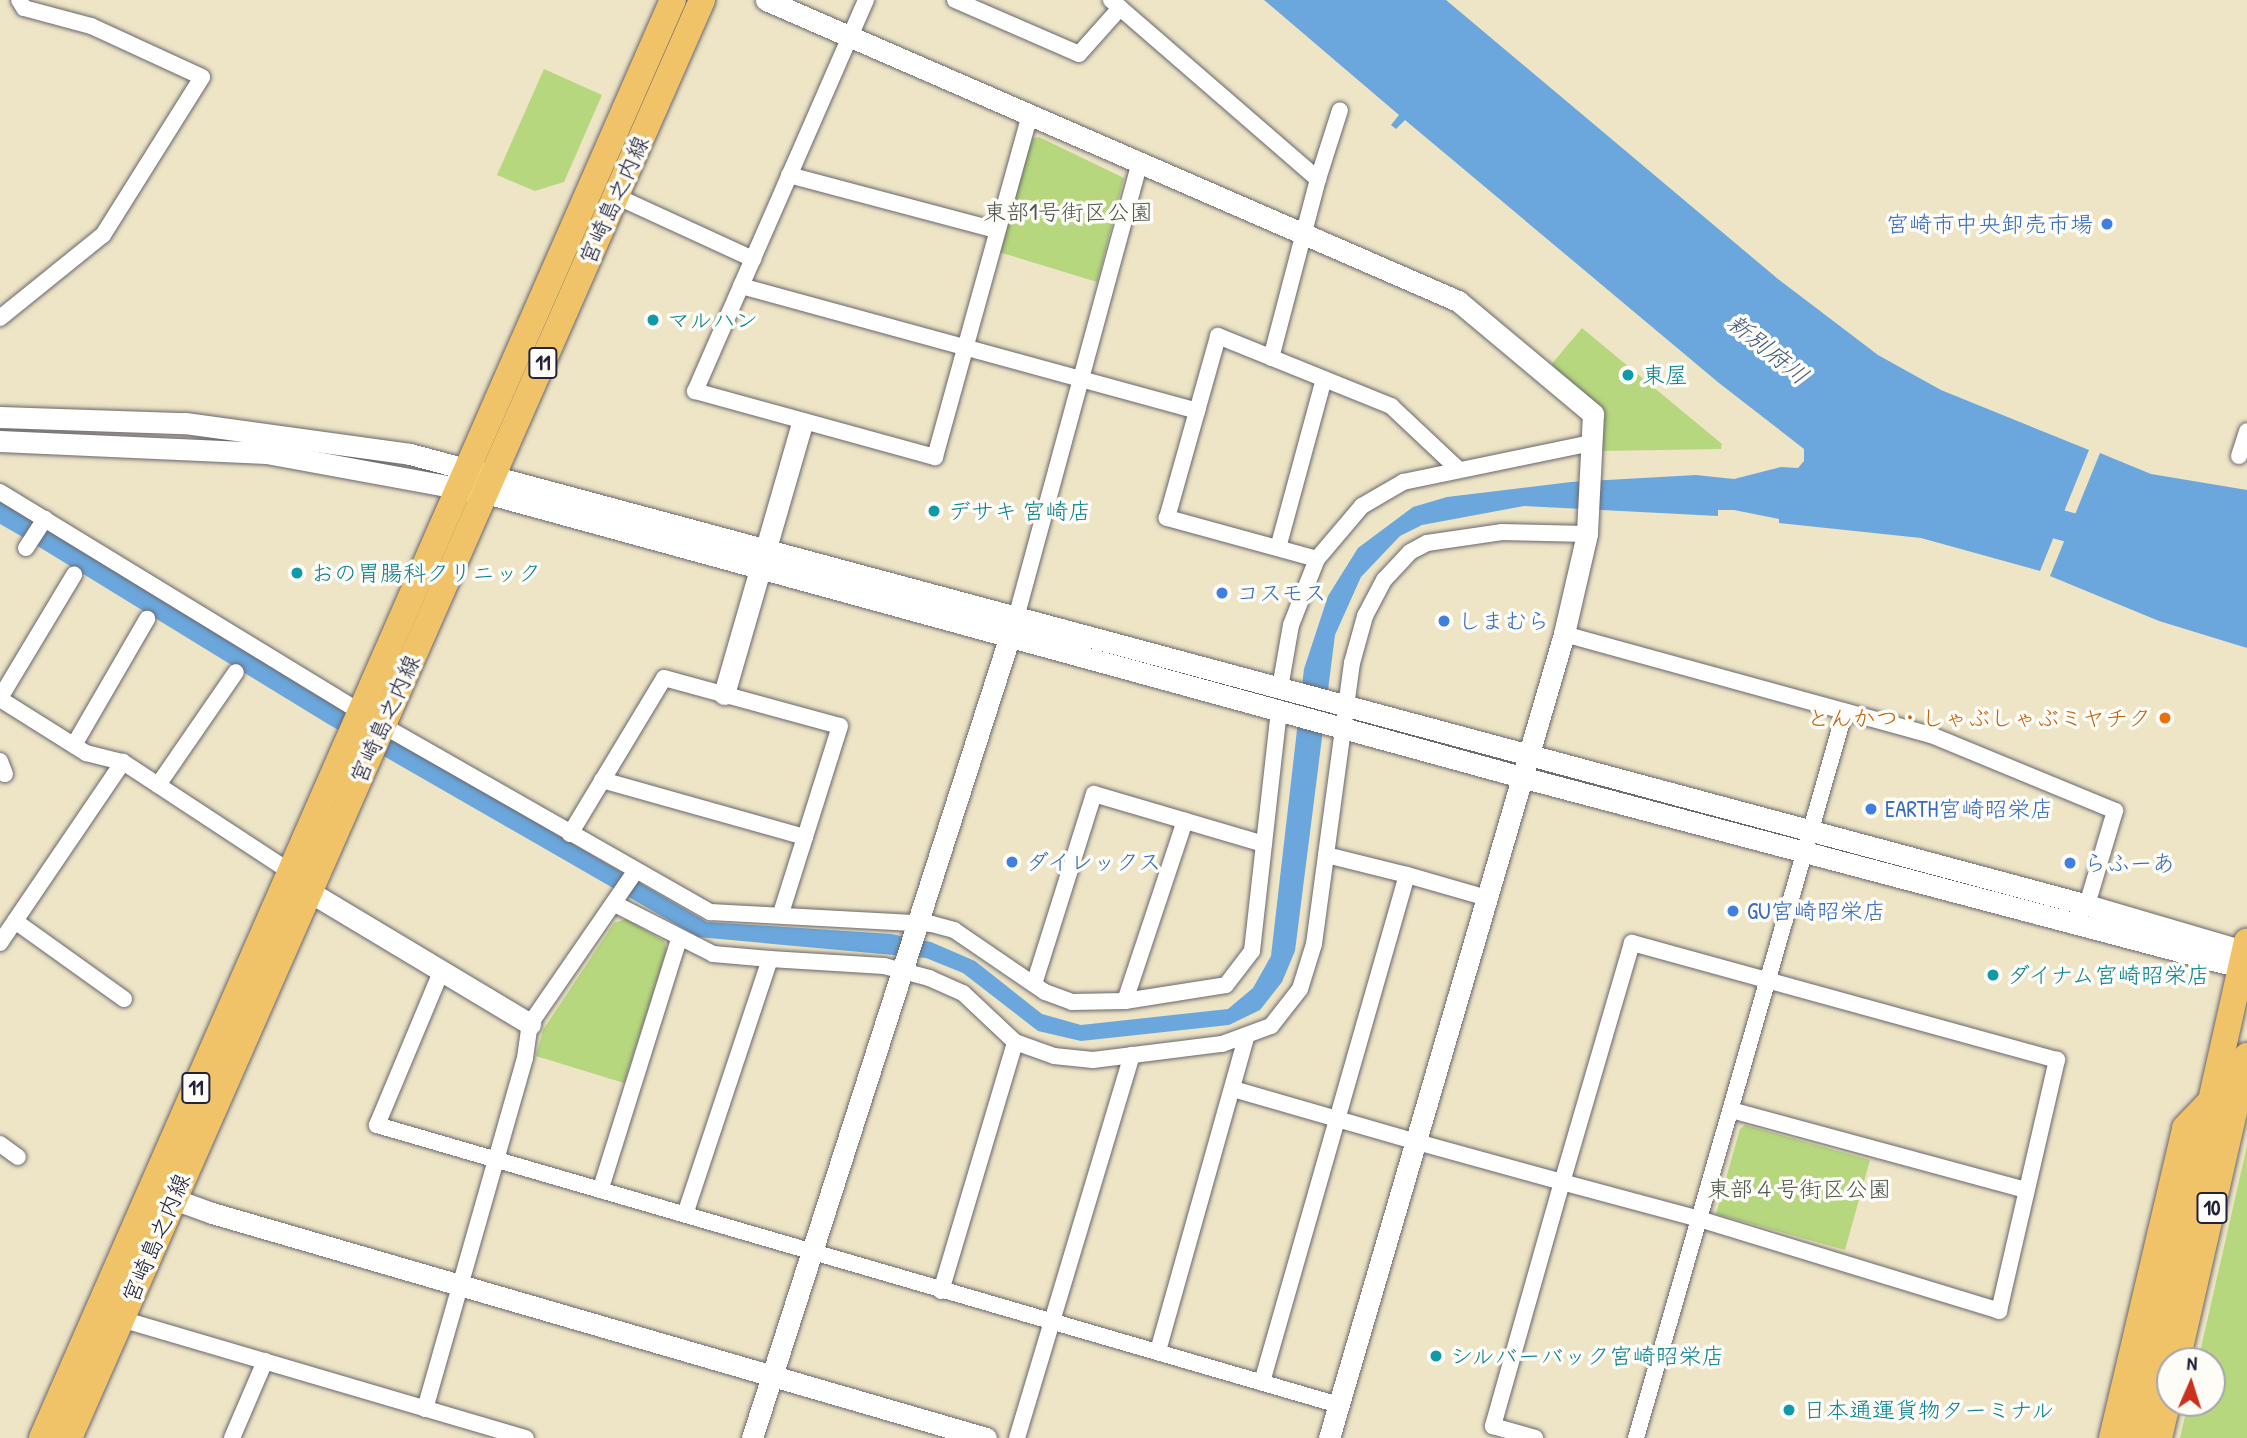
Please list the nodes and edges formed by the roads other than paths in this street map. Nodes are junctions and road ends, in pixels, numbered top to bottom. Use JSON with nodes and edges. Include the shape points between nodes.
{"nodes":[{"id":1,"x":19,"y":0,"type":"edge"},
{"id":2,"x":673,"y":0,"type":"edge"},
{"id":3,"x":702,"y":0,"type":"edge"},
{"id":4,"x":766,"y":0,"type":"edge"},
{"id":5,"x":866,"y":0,"type":"edge"},
{"id":6,"x":955,"y":0,"type":"edge"},
{"id":7,"x":1116,"y":4,"type":"edge"},
{"id":8,"x":850,"y":36,"type":"junction"},
{"id":9,"x":1340,"y":110,"type":"dead end"},
{"id":10,"x":1030,"y":115,"type":"junction"},
{"id":11,"x":1140,"y":163,"type":"junction"},
{"id":12,"x":789,"y":175,"type":"junction"},
{"id":13,"x":1318,"y":179,"type":"junction"},
{"id":14,"x":616,"y":196,"type":"junction"},
{"id":15,"x":995,"y":230,"type":"junction"},
{"id":16,"x":1303,"y":234,"type":"junction"},
{"id":17,"x":753,"y":259,"type":"junction"},
{"id":18,"x":741,"y":286,"type":"junction"},
{"id":19,"x":0,"y":318,"type":"edge"},
{"id":20,"x":963,"y":347,"type":"junction"},
{"id":21,"x":1272,"y":358,"type":"junction"},
{"id":22,"x":1083,"y":379,"type":"junction"},
{"id":23,"x":1324,"y":379,"type":"junction"},
{"id":24,"x":1197,"y":411,"type":"junction"},
{"id":25,"x":0,"y":417,"type":"edge"},
{"id":26,"x":802,"y":423,"type":"junction"},
{"id":27,"x":2247,"y":431,"type":"edge"},
{"id":28,"x":0,"y":441,"type":"edge"},
{"id":29,"x":1592,"y":443,"type":"junction"},
{"id":30,"x":2239,"y":456,"type":"dead end"},
{"id":31,"x":1457,"y":468,"type":"junction"},
{"id":32,"x":477,"y":481,"type":"junction"},
{"id":33,"x":0,"y":492,"type":"edge"},
{"id":34,"x":45,"y":519,"type":"junction"},
{"id":35,"x":1587,"y":524,"type":"junction"},
{"id":36,"x":26,"y":548,"type":"dead end"},
{"id":37,"x":766,"y":548,"type":"junction"},
{"id":38,"x":1278,"y":548,"type":"junction"},
{"id":39,"x":1317,"y":559,"type":"junction"},
{"id":40,"x":760,"y":569,"type":"junction"},
{"id":41,"x":74,"y":575,"type":"dead end"},
{"id":42,"x":147,"y":619,"type":"dead end"},
{"id":43,"x":1013,"y":627,"type":"junction"},
{"id":44,"x":1564,"y":634,"type":"junction"},
{"id":45,"x":236,"y":672,"type":"dead end"},
{"id":46,"x":724,"y":694,"type":"junction"},
{"id":47,"x":0,"y":698,"type":"edge"},
{"id":48,"x":1285,"y":700,"type":"junction"},
{"id":49,"x":1342,"y":705,"type":"junction"},
{"id":50,"x":1845,"y":711,"type":"junction"},
{"id":51,"x":1337,"y":726,"type":"junction"},
{"id":52,"x":368,"y":729,"type":"junction"},
{"id":53,"x":74,"y":745,"type":"junction"},
{"id":54,"x":123,"y":762,"type":"junction"},
{"id":55,"x":1524,"y":767,"type":"junction"},
{"id":56,"x":602,"y":780,"type":"junction"},
{"id":57,"x":158,"y":785,"type":"junction"},
{"id":58,"x":1185,"y":821,"type":"junction"},
{"id":59,"x":1813,"y":832,"type":"junction"},
{"id":60,"x":570,"y":834,"type":"junction"},
{"id":61,"x":805,"y":837,"type":"junction"},
{"id":62,"x":1264,"y":844,"type":"junction"},
{"id":63,"x":1807,"y":853,"type":"junction"},
{"id":64,"x":1326,"y":855,"type":"junction"},
{"id":65,"x":635,"y":872,"type":"junction"},
{"id":66,"x":1407,"y":875,"type":"junction"},
{"id":67,"x":300,"y":882,"type":"junction"},
{"id":68,"x":1487,"y":898,"type":"junction"},
{"id":69,"x":618,"y":900,"type":"junction"},
{"id":70,"x":2087,"y":905,"type":"junction"},
{"id":71,"x":781,"y":913,"type":"junction"},
{"id":72,"x":15,"y":920,"type":"junction"},
{"id":73,"x":917,"y":926,"type":"junction"},
{"id":74,"x":679,"y":939,"type":"junction"},
{"id":75,"x":0,"y":943,"type":"edge"},
{"id":76,"x":2245,"y":956,"type":"edge"},
{"id":77,"x":769,"y":959,"type":"junction"},
{"id":78,"x":905,"y":966,"type":"junction"},
{"id":79,"x":442,"y":972,"type":"junction"},
{"id":80,"x":1035,"y":981,"type":"junction"},
{"id":81,"x":1769,"y":981,"type":"junction"},
{"id":82,"x":124,"y":999,"type":"dead end"},
{"id":83,"x":1125,"y":1001,"type":"junction"},
{"id":84,"x":530,"y":1024,"type":"junction"},
{"id":85,"x":1246,"y":1038,"type":"junction"},
{"id":86,"x":1015,"y":1042,"type":"junction"},
{"id":87,"x":1132,"y":1055,"type":"junction"},
{"id":88,"x":2247,"y":1056,"type":"edge"},
{"id":89,"x":1233,"y":1089,"type":"junction"},
{"id":90,"x":2210,"y":1102,"type":"junction"},
{"id":91,"x":1731,"y":1110,"type":"junction"},
{"id":92,"x":1336,"y":1119,"type":"junction"},
{"id":93,"x":1417,"y":1142,"type":"junction"},
{"id":94,"x":0,"y":1144,"type":"edge"},
{"id":95,"x":18,"y":1157,"type":"dead end"},
{"id":96,"x":496,"y":1161,"type":"junction"},
{"id":97,"x":1562,"y":1182,"type":"junction"},
{"id":98,"x":601,"y":1188,"type":"junction"},
{"id":99,"x":2026,"y":1190,"type":"junction"},
{"id":100,"x":162,"y":1194,"type":"junction"},
{"id":101,"x":685,"y":1214,"type":"junction"},
{"id":102,"x":1699,"y":1219,"type":"junction"},
{"id":103,"x":811,"y":1251,"type":"junction"},
{"id":104,"x":458,"y":1285,"type":"junction"},
{"id":105,"x":941,"y":1291,"type":"junction"},
{"id":106,"x":121,"y":1319,"type":"junction"},
{"id":107,"x":1053,"y":1323,"type":"junction"},
{"id":108,"x":2180,"y":1347,"type":"edge"},
{"id":109,"x":1158,"y":1351,"type":"junction"},
{"id":110,"x":265,"y":1361,"type":"junction"},
{"id":111,"x":772,"y":1376,"type":"junction"},
{"id":112,"x":1262,"y":1382,"type":"junction"},
{"id":113,"x":1339,"y":1405,"type":"junction"},
{"id":114,"x":425,"y":1409,"type":"junction"},
{"id":115,"x":2164,"y":1417,"type":"edge"},
{"id":116,"x":42,"y":1438,"type":"edge"},
{"id":117,"x":69,"y":1438,"type":"edge"},
{"id":118,"x":232,"y":1438,"type":"edge"},
{"id":119,"x":526,"y":1438,"type":"edge"},
{"id":120,"x":752,"y":1438,"type":"edge"},
{"id":121,"x":986,"y":1438,"type":"edge"},
{"id":122,"x":1017,"y":1438,"type":"edge"},
{"id":123,"x":1329,"y":1438,"type":"edge"},
{"id":124,"x":1535,"y":1438,"type":"edge"},
{"id":125,"x":1636,"y":1438,"type":"edge"},
{"id":126,"x":2112,"y":1438,"type":"edge"},
{"id":127,"x":2134,"y":1438,"type":"edge"},
{"id":128,"x":2159,"y":1438,"type":"edge"}],
"edges":[{"from":1,"to":19,"type":"street","via":[[24,8],[91,26],[202,77],[103,235]]},
{"from":2,"to":32,"type":"main road","name":"宮崎島之内線","number":"11"},
{"from":3,"to":14,"type":"main road","name":"宮崎島之内線","number":"11"},
{"from":4,"to":8,"type":"street"},
{"from":5,"to":8,"type":"street"},
{"from":6,"to":7,"type":"street","via":[[1079,54]]},
{"from":7,"to":13,"type":"street"},
{"from":8,"to":10,"type":"street"},
{"from":8,"to":12,"type":"street"},
{"from":9,"to":13,"type":"street"},
{"from":10,"to":11,"type":"street"},
{"from":10,"to":15,"type":"street"},
{"from":11,"to":16,"type":"street"},
{"from":11,"to":22,"type":"street"},
{"from":12,"to":15,"type":"street"},
{"from":12,"to":17,"type":"street"},
{"from":13,"to":16,"type":"street"},
{"from":14,"to":17,"type":"street"},
{"from":14,"to":32,"type":"main road","name":"宮崎島之内線","number":"11"},
{"from":15,"to":20,"type":"street"},
{"from":16,"to":21,"type":"street"},
{"from":16,"to":29,"type":"street","via":[[1458,301],[1593,414]]},
{"from":17,"to":18,"type":"street"},
{"from":18,"to":20,"type":"street"},
{"from":18,"to":26,"type":"street","via":[[695,391]]},
{"from":20,"to":22,"type":"street"},
{"from":20,"to":26,"type":"street","via":[[935,457]]},
{"from":21,"to":23,"type":"street"},
{"from":21,"to":24,"type":"street","via":[[1218,336]]},
{"from":22,"to":24,"type":"street"},
{"from":22,"to":43,"type":"street"},
{"from":23,"to":31,"type":"street","via":[[1391,406]]},
{"from":23,"to":38,"type":"street"},
{"from":24,"to":38,"type":"street","via":[[1167,517]]},
{"from":25,"to":32,"type":"street","via":[[198,425],[410,454]]},
{"from":26,"to":37,"type":"street"},
{"from":27,"to":30,"type":"street"},
{"from":28,"to":32,"type":"street","via":[[267,453]]},
{"from":29,"to":31,"type":"street"},
{"from":29,"to":35,"type":"street"},
{"from":31,"to":39,"type":"street","via":[[1403,482],[1362,506]]},
{"from":32,"to":37,"type":"street"},
{"from":32,"to":40,"type":"street"},
{"from":32,"to":52,"type":"main road","name":"宮崎島之内線","number":"11"},
{"from":33,"to":34,"type":"street"},
{"from":34,"to":36,"type":"street"},
{"from":34,"to":52,"type":"street"},
{"from":35,"to":44,"type":"street"},
{"from":35,"to":49,"type":"street","via":[[1454,537],[1410,552],[1384,580],[1365,616]]},
{"from":37,"to":43,"type":"street"},
{"from":38,"to":39,"type":"street"},
{"from":39,"to":48,"type":"street","via":[[1291,625]]},
{"from":40,"to":43,"type":"street"},
{"from":40,"to":46,"type":"street"},
{"from":41,"to":47,"type":"street"},
{"from":42,"to":53,"type":"street"},
{"from":43,"to":48,"type":"street"},
{"from":43,"to":73,"type":"street"},
{"from":44,"to":50,"type":"street"},
{"from":44,"to":55,"type":"street"},
{"from":45,"to":57,"type":"street"},
{"from":46,"to":56,"type":"street","via":[[664,678]]},
{"from":46,"to":61,"type":"street","via":[[840,726]]},
{"from":47,"to":53,"type":"street"},
{"from":48,"to":49,"type":"street"},
{"from":48,"to":51,"type":"street"},
{"from":48,"to":62,"type":"street"},
{"from":49,"to":51,"type":"street"},
{"from":49,"to":55,"type":"street"},
{"from":50,"to":59,"type":"street"},
{"from":50,"to":70,"type":"street","via":[[1931,735],[2115,811]]},
{"from":51,"to":55,"type":"street"},
{"from":51,"to":64,"type":"street"},
{"from":52,"to":60,"type":"street"},
{"from":52,"to":67,"type":"main road","name":"宮崎島之内線","number":"11"},
{"from":53,"to":54,"type":"street","via":[[86,753]]},
{"from":54,"to":57,"type":"street"},
{"from":54,"to":72,"type":"street"},
{"from":55,"to":59,"type":"street"},
{"from":55,"to":63,"type":"street"},
{"from":55,"to":68,"type":"street"},
{"from":56,"to":60,"type":"street"},
{"from":56,"to":61,"type":"street"},
{"from":57,"to":67,"type":"street"},
{"from":58,"to":62,"type":"street"},
{"from":58,"to":80,"type":"street","via":[[1094,794]]},
{"from":58,"to":83,"type":"street"},
{"from":59,"to":63,"type":"street"},
{"from":59,"to":70,"type":"street"},
{"from":60,"to":65,"type":"street"},
{"from":61,"to":71,"type":"street"},
{"from":62,"to":83,"type":"street","via":[[1252,951],[1226,985]]},
{"from":63,"to":76,"type":"street"},
{"from":63,"to":81,"type":"street"},
{"from":64,"to":66,"type":"street"},
{"from":64,"to":85,"type":"street","via":[[1314,944],[1300,989],[1271,1026]]},
{"from":65,"to":69,"type":"street"},
{"from":65,"to":71,"type":"street","via":[[710,912],[741,917]]},
{"from":66,"to":68,"type":"street"},
{"from":66,"to":92,"type":"street"},
{"from":67,"to":79,"type":"street"},
{"from":67,"to":100,"type":"main road","name":"宮崎島之内線","number":"11"},
{"from":68,"to":93,"type":"street"},
{"from":69,"to":74,"type":"street"},
{"from":69,"to":84,"type":"street"},
{"from":70,"to":76,"type":"street"},
{"from":71,"to":73,"type":"street"},
{"from":72,"to":75,"type":"street"},
{"from":72,"to":82,"type":"street"},
{"from":73,"to":78,"type":"street"},
{"from":73,"to":80,"type":"street","via":[[954,930]]},
{"from":74,"to":77,"type":"street","via":[[713,954]]},
{"from":74,"to":98,"type":"street"},
{"from":76,"to":90,"type":"main road","number":"10"},
{"from":77,"to":78,"type":"street"},
{"from":77,"to":101,"type":"street"},
{"from":78,"to":86,"type":"street","via":[[963,993]]},
{"from":78,"to":103,"type":"street"},
{"from":79,"to":84,"type":"street"},
{"from":79,"to":96,"type":"street","via":[[377,1125]]},
{"from":80,"to":83,"type":"street","via":[[1045,992],[1072,1002]]},
{"from":81,"to":91,"type":"street"},
{"from":81,"to":97,"type":"street","via":[[1632,943]]},
{"from":81,"to":99,"type":"street","via":[[2057,1060]]},
{"from":84,"to":96,"type":"street"},
{"from":85,"to":87,"type":"street"},
{"from":85,"to":89,"type":"street"},
{"from":86,"to":87,"type":"street","via":[[1054,1056],[1093,1060]]},
{"from":86,"to":105,"type":"street"},
{"from":87,"to":107,"type":"street"},
{"from":88,"to":108,"type":"main road","number":"10"},
{"from":89,"to":92,"type":"street"},
{"from":89,"to":109,"type":"street"},
{"from":90,"to":126,"type":"main road","via":[[2185,1128]]},
{"from":90,"to":127,"type":"main road","number":"10"},
{"from":91,"to":99,"type":"street"},
{"from":91,"to":102,"type":"street"},
{"from":92,"to":93,"type":"street"},
{"from":92,"to":112,"type":"street"},
{"from":93,"to":97,"type":"street"},
{"from":93,"to":113,"type":"street"},
{"from":94,"to":95,"type":"street"},
{"from":96,"to":98,"type":"street"},
{"from":96,"to":104,"type":"street"},
{"from":97,"to":102,"type":"street"},
{"from":97,"to":124,"type":"street","via":[[1493,1426]]},
{"from":98,"to":101,"type":"street"},
{"from":99,"to":102,"type":"street","via":[[1999,1311]]},
{"from":100,"to":104,"type":"street"},
{"from":100,"to":106,"type":"main road","name":"宮崎島之内線","number":"11"},
{"from":100,"to":116,"type":"main road","name":"宮崎島之内線","number":"11"},
{"from":101,"to":103,"type":"street"},
{"from":102,"to":125,"type":"street"},
{"from":103,"to":105,"type":"street"},
{"from":103,"to":111,"type":"street"},
{"from":104,"to":111,"type":"street"},
{"from":104,"to":114,"type":"street"},
{"from":105,"to":107,"type":"street"},
{"from":106,"to":110,"type":"street"},
{"from":106,"to":117,"type":"main road","name":"宮崎島之内線","number":"11"},
{"from":107,"to":109,"type":"street"},
{"from":107,"to":122,"type":"street"},
{"from":109,"to":112,"type":"street"},
{"from":110,"to":114,"type":"street"},
{"from":110,"to":118,"type":"street"},
{"from":111,"to":120,"type":"street"},
{"from":111,"to":121,"type":"street"},
{"from":112,"to":113,"type":"street"},
{"from":113,"to":123,"type":"street"},
{"from":114,"to":119,"type":"street"},
{"from":115,"to":128,"type":"main road"}]}
